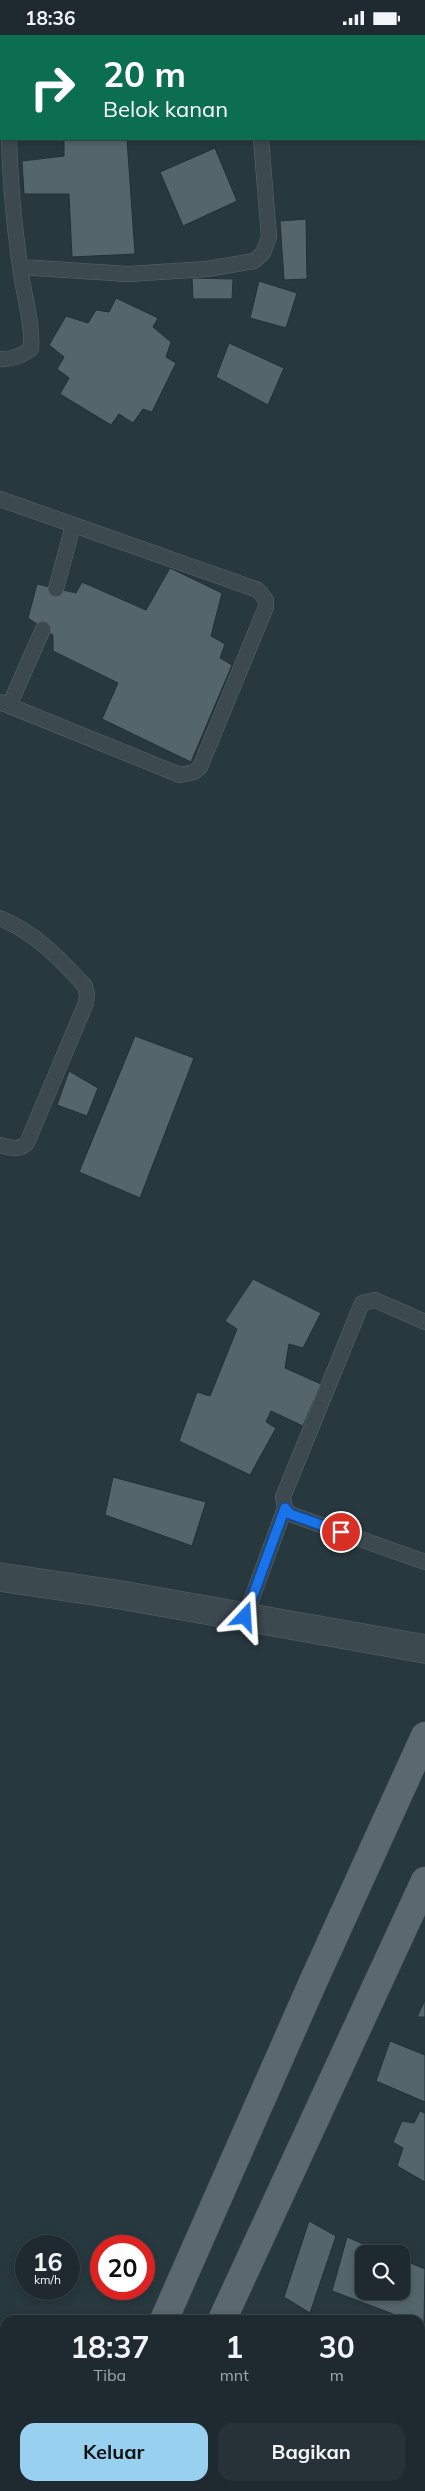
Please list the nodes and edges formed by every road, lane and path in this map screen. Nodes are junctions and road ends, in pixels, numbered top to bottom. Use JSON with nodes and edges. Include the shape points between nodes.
{"nodes":[{"id":1,"x":8,"y":140,"type":"edge"},
{"id":2,"x":261,"y":140,"type":"edge"},
{"id":3,"x":5,"y":173,"type":"edge"},
{"id":4,"x":20,"y":267,"type":"junction"},
{"id":5,"x":0,"y":359,"type":"edge"},
{"id":6,"x":0,"y":499,"type":"edge"},
{"id":7,"x":73,"y":526,"type":"junction"},
{"id":8,"x":56,"y":589,"type":"dead end"},
{"id":9,"x":43,"y":629,"type":"dead end"},
{"id":10,"x":4,"y":704,"type":"edge"},
{"id":11,"x":0,"y":918,"type":"edge"},
{"id":12,"x":0,"y":1145,"type":"edge"},
{"id":13,"x":425,"y":1322,"type":"edge"},
{"id":14,"x":285,"y":1508,"type":"junction"},
{"id":15,"x":425,"y":1562,"type":"edge"},
{"id":16,"x":0,"y":1577,"type":"edge"},
{"id":17,"x":245,"y":1617,"type":"junction"},
{"id":18,"x":425,"y":1649,"type":"edge"},
{"id":19,"x":425,"y":1736,"type":"edge"},
{"id":20,"x":415,"y":1785,"type":"edge"},
{"id":21,"x":425,"y":1881,"type":"edge"},
{"id":22,"x":166,"y":2315,"type":"edge"},
{"id":23,"x":224,"y":2315,"type":"edge"}],
"edges":[{"from":1,"to":3,"type":"lane"},
{"from":2,"to":4,"type":"lane","via":[[269,237],[263,253],[254,261],[207,269],[128,274]]},
{"from":3,"to":4,"type":"lane"},
{"from":4,"to":5,"type":"lane","via":[[32,335],[31,349],[15,358]]},
{"from":6,"to":7,"type":"lane"},
{"from":7,"to":8,"type":"lane"},
{"from":7,"to":10,"type":"lane","via":[[258,589],[266,600],[266,607],[200,767],[194,771],[180,775]]},
{"from":9,"to":10,"type":"lane"},
{"from":11,"to":12,"type":"lane","via":[[17,925],[48,947],[85,986],[87,994],[27,1143],[14,1149]]},
{"from":13,"to":14,"type":"lane","via":[[375,1300],[362,1303],[283,1497]]},
{"from":14,"to":15,"type":"lane","via":[[290,1514]]},
{"from":14,"to":17,"type":"lane"},
{"from":16,"to":17,"type":"street"},
{"from":17,"to":18,"type":"street"},
{"from":19,"to":20,"type":"main road"},
{"from":20,"to":22,"type":"main road"},
{"from":21,"to":23,"type":"main road"}]}
